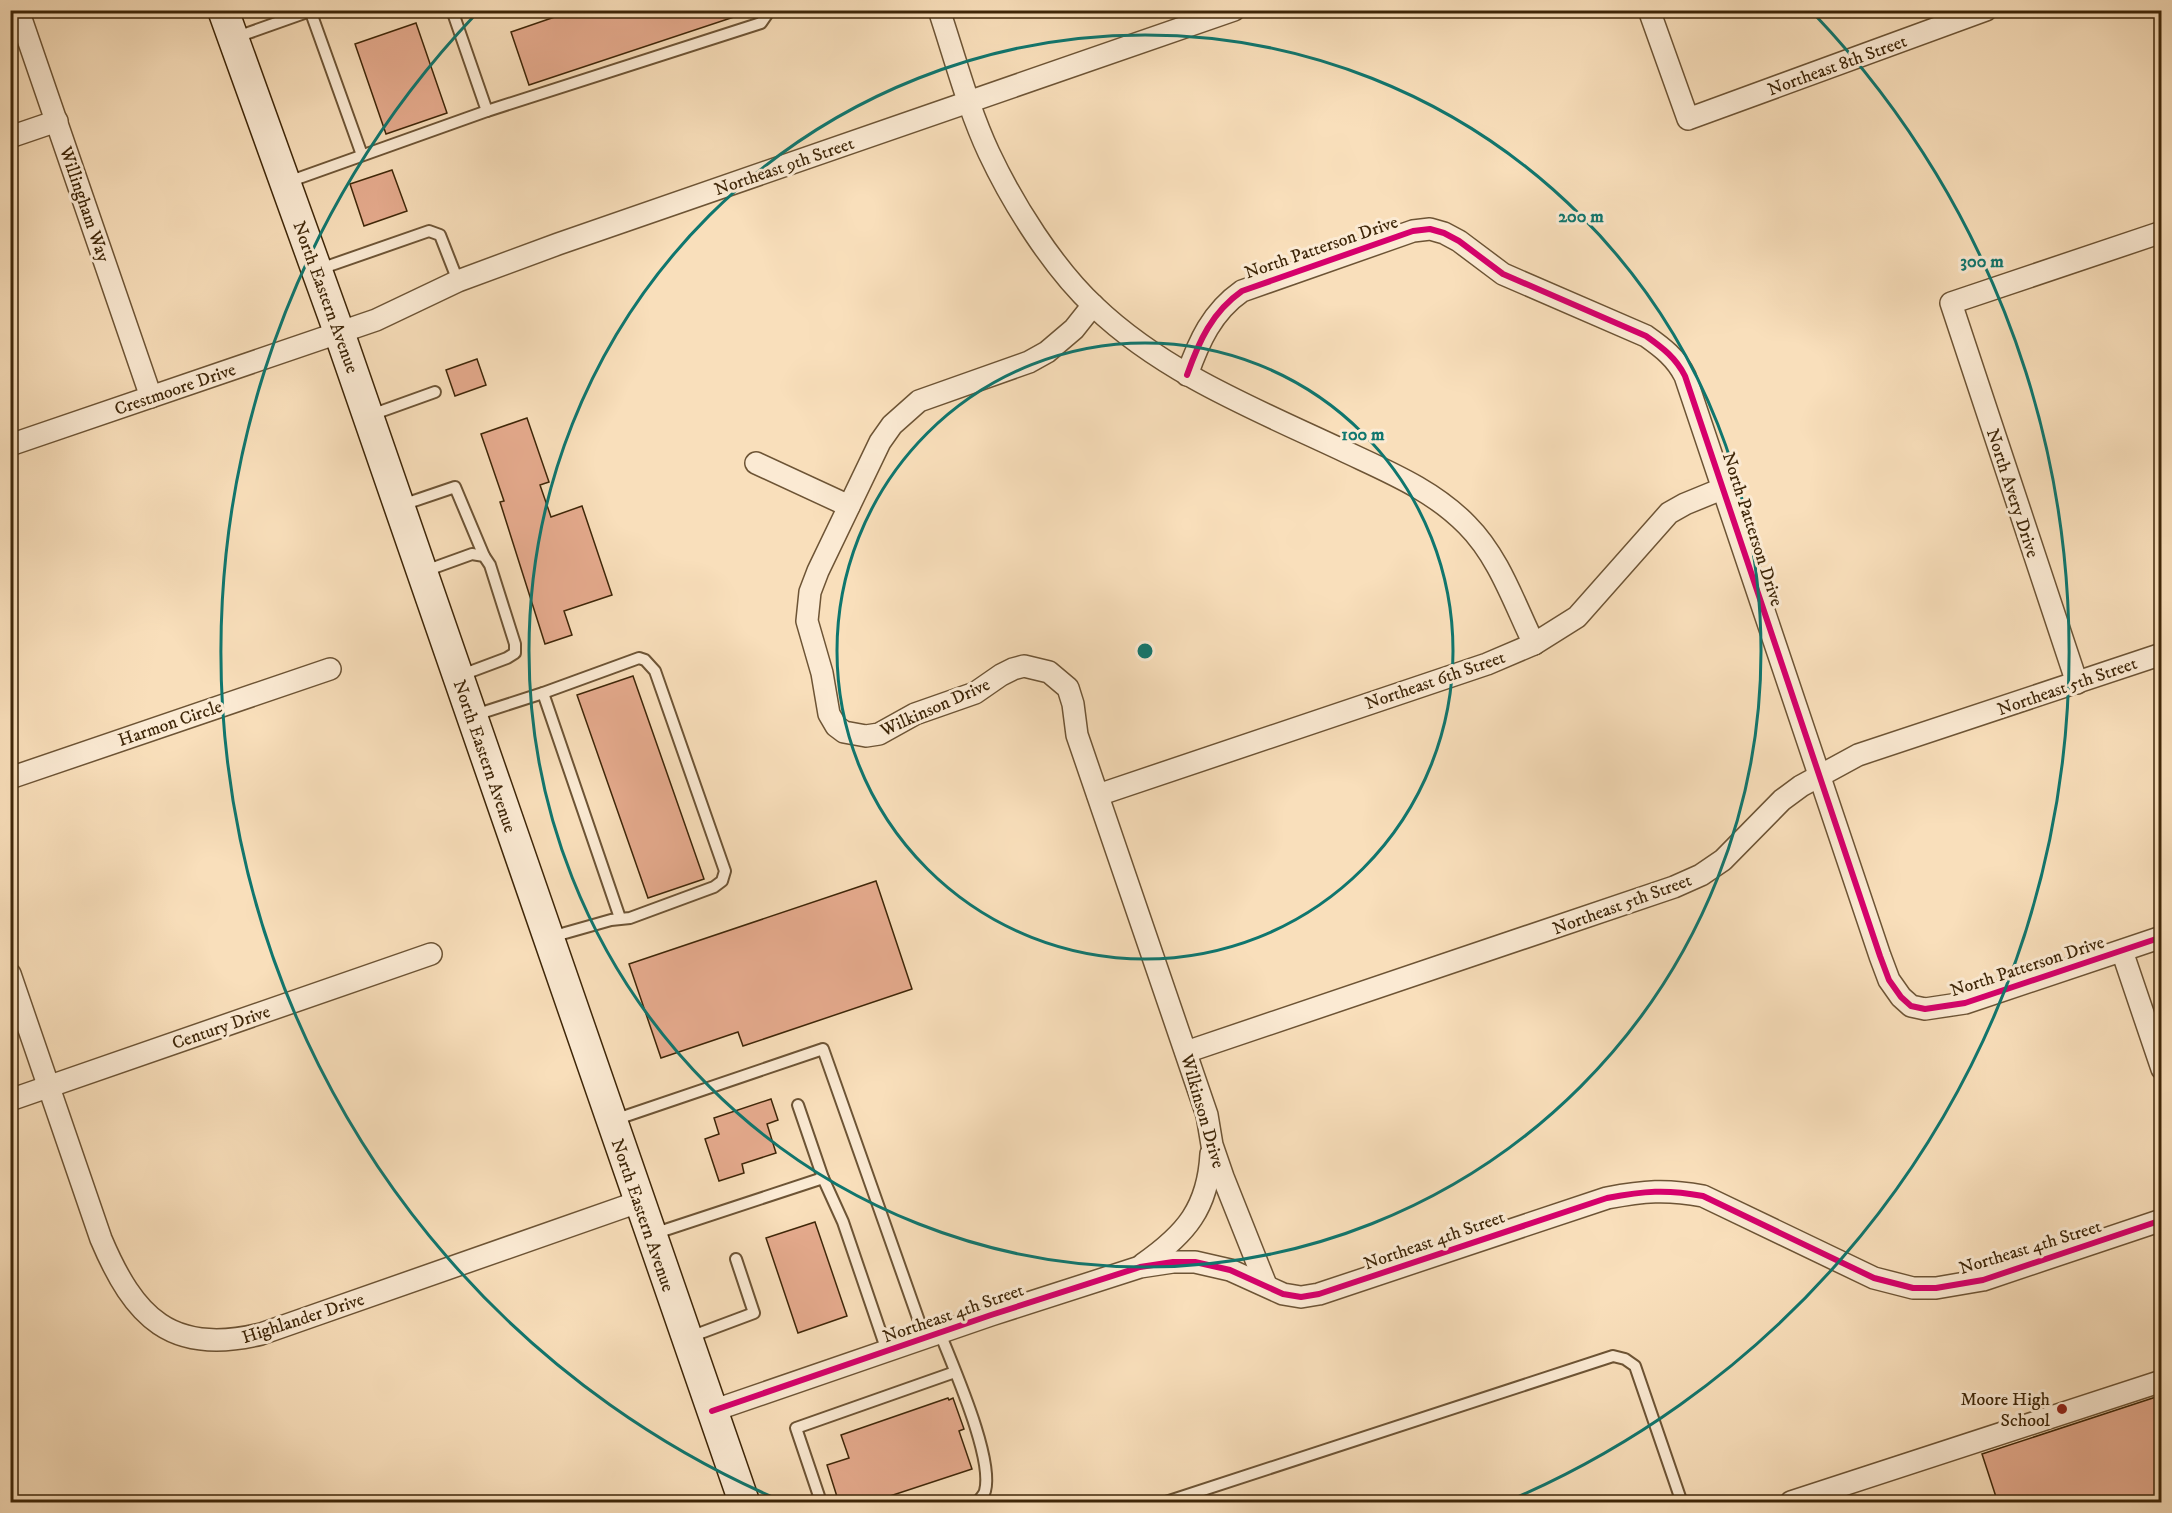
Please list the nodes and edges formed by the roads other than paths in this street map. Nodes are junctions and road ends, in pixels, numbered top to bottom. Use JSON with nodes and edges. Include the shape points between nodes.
{"nodes":[{"id":1,"x":18,"y":10,"type":"edge"},
{"id":2,"x":452,"y":10,"type":"edge"},
{"id":3,"x":770,"y":10,"type":"edge"},
{"id":4,"x":939,"y":10,"type":"edge"},
{"id":5,"x":1234,"y":10,"type":"edge"},
{"id":6,"x":1649,"y":10,"type":"edge"},
{"id":7,"x":1986,"y":10,"type":"edge"},
{"id":8,"x":311,"y":11,"type":"edge"},
{"id":9,"x":228,"y":24,"type":"edge"},
{"id":10,"x":970,"y":102,"type":"junction"},
{"id":11,"x":487,"y":111,"type":"junction"},
{"id":12,"x":57,"y":121,"type":"junction"},
{"id":13,"x":10,"y":137,"type":"edge"},
{"id":14,"x":362,"y":155,"type":"junction"},
{"id":15,"x":285,"y":183,"type":"junction"},
{"id":16,"x":2162,"y":232,"type":"edge"},
{"id":17,"x":317,"y":270,"type":"junction"},
{"id":18,"x":458,"y":281,"type":"junction"},
{"id":19,"x":1093,"y":306,"type":"junction"},
{"id":20,"x":339,"y":332,"type":"junction"},
{"id":21,"x":1187,"y":375,"type":"junction"},
{"id":22,"x":435,"y":392,"type":"dead end"},
{"id":23,"x":151,"y":397,"type":"junction"},
{"id":24,"x":368,"y":416,"type":"junction"},
{"id":25,"x":10,"y":445,"type":"edge"},
{"id":26,"x":756,"y":463,"type":"dead end"},
{"id":27,"x":1724,"y":488,"type":"junction"},
{"id":28,"x":399,"y":506,"type":"junction"},
{"id":29,"x":849,"y":506,"type":"junction"},
{"id":30,"x":484,"y":556,"type":"junction"},
{"id":31,"x":422,"y":572,"type":"junction"},
{"id":32,"x":1534,"y":644,"type":"junction"},
{"id":33,"x":2162,"y":654,"type":"edge"},
{"id":34,"x":330,"y":669,"type":"dead end"},
{"id":35,"x":458,"y":677,"type":"junction"},
{"id":36,"x":2077,"y":683,"type":"junction"},
{"id":37,"x":543,"y":693,"type":"junction"},
{"id":38,"x":471,"y":716,"type":"junction"},
{"id":39,"x":1820,"y":775,"type":"junction"},
{"id":40,"x":10,"y":778,"type":"edge"},
{"id":41,"x":1098,"y":795,"type":"junction"},
{"id":42,"x":620,"y":918,"type":"junction"},
{"id":43,"x":2162,"y":937,"type":"edge"},
{"id":44,"x":548,"y":938,"type":"junction"},
{"id":45,"x":2122,"y":951,"type":"junction"},
{"id":46,"x":431,"y":954,"type":"dead end"},
{"id":47,"x":10,"y":974,"type":"edge"},
{"id":48,"x":1186,"y":1052,"type":"junction"},
{"id":49,"x":2162,"y":1069,"type":"edge"},
{"id":50,"x":49,"y":1086,"type":"junction"},
{"id":51,"x":10,"y":1100,"type":"edge"},
{"id":52,"x":798,"y":1106,"type":"dead end"},
{"id":53,"x":610,"y":1121,"type":"junction"},
{"id":54,"x":1212,"y":1145,"type":"junction"},
{"id":55,"x":823,"y":1178,"type":"junction"},
{"id":56,"x":638,"y":1202,"type":"junction"},
{"id":57,"x":2162,"y":1220,"type":"edge"},
{"id":58,"x":650,"y":1235,"type":"junction"},
{"id":59,"x":736,"y":1259,"type":"dead end"},
{"id":60,"x":1140,"y":1266,"type":"junction"},
{"id":61,"x":1266,"y":1285,"type":"junction"},
{"id":62,"x":932,"y":1335,"type":"junction"},
{"id":63,"x":686,"y":1338,"type":"junction"},
{"id":64,"x":887,"y":1351,"type":"junction"},
{"id":65,"x":955,"y":1372,"type":"junction"},
{"id":66,"x":2162,"y":1380,"type":"edge"},
{"id":67,"x":712,"y":1411,"type":"junction"},
{"id":68,"x":743,"y":1502,"type":"edge"},
{"id":69,"x":821,"y":1503,"type":"edge"},
{"id":70,"x":977,"y":1503,"type":"edge"},
{"id":71,"x":1166,"y":1503,"type":"edge"},
{"id":72,"x":1675,"y":1503,"type":"edge"},
{"id":73,"x":1791,"y":1503,"type":"edge"}],
"edges":[{"from":1,"to":12,"type":"street","name":"Willingham Way"},
{"from":2,"to":11,"type":"lane"},
{"from":3,"to":11,"type":"lane","via":[[761,23]]},
{"from":4,"to":10,"type":"street"},
{"from":5,"to":10,"type":"street","name":"Northeast 9th Street"},
{"from":6,"to":7,"type":"street","name":"Northeast 8th Street","via":[[1688,119]]},
{"from":8,"to":9,"type":"lane"},
{"from":8,"to":14,"type":"lane"},
{"from":9,"to":15,"type":"main road","name":"North Eastern Avenue"},
{"from":10,"to":18,"type":"street","name":"Northeast 9th Street"},
{"from":10,"to":19,"type":"street","via":[[988,151],[1018,206]]},
{"from":11,"to":14,"type":"lane"},
{"from":12,"to":13,"type":"street"},
{"from":12,"to":23,"type":"street","name":"Willingham Way"},
{"from":14,"to":15,"type":"lane"},
{"from":15,"to":17,"type":"main road","name":"North Eastern Avenue"},
{"from":16,"to":36,"type":"street","name":"North Avery Drive","via":[[1951,303]]},
{"from":17,"to":18,"type":"lane","via":[[429,231],[440,235]]},
{"from":17,"to":20,"type":"main road","name":"North Eastern Avenue"},
{"from":18,"to":20,"type":"street","name":"Northeast 9th Street","via":[[376,320]]},
{"from":19,"to":21,"type":"street"},
{"from":19,"to":29,"type":"street","name":"Wilkinson Drive","via":[[1047,352],[919,401],[908,409],[880,442]]},
{"from":20,"to":23,"type":"street","name":"Crestmoore Drive"},
{"from":20,"to":24,"type":"main road","name":"North Eastern Avenue"},
{"from":21,"to":27,"type":"street","name":"North Patterson Drive","via":[[1199,341],[1216,315],[1242,291],[1413,231],[1430,229],[1459,241],[1503,274],[1646,336],[1666,350],[1686,376]]},
{"from":21,"to":32,"type":"street","via":[[1423,490],[1450,508],[1485,546]]},
{"from":22,"to":24,"type":"lane"},
{"from":23,"to":25,"type":"street","name":"Crestmoore Drive"},
{"from":24,"to":28,"type":"main road","name":"North Eastern Avenue"},
{"from":26,"to":29,"type":"street"},
{"from":27,"to":32,"type":"street","name":"Northeast 6th Street","via":[[1670,513],[1577,617]]},
{"from":27,"to":39,"type":"street","name":"North Patterson Drive"},
{"from":28,"to":30,"type":"lane","via":[[455,487]]},
{"from":28,"to":31,"type":"main road","name":"North Eastern Avenue"},
{"from":29,"to":41,"type":"street","name":"Wilkinson Drive","via":[[818,571],[807,621],[829,714],[836,726],[855,735],[879,734],[915,714],[975,693],[1013,669],[1038,669],[1058,677],[1068,688],[1077,735]]},
{"from":30,"to":31,"type":"lane","via":[[472,554]]},
{"from":30,"to":35,"type":"lane","via":[[515,652]]},
{"from":31,"to":35,"type":"main road","name":"North Eastern Avenue"},
{"from":32,"to":41,"type":"street","name":"Northeast 6th Street","via":[[1487,664]]},
{"from":33,"to":36,"type":"street","name":"Northeast 5th Street"},
{"from":34,"to":40,"type":"street","name":"Harmon Circle"},
{"from":35,"to":38,"type":"main road","name":"North Eastern Avenue"},
{"from":36,"to":39,"type":"street","name":"Northeast 5th Street","via":[[1858,755]]},
{"from":37,"to":38,"type":"lane"},
{"from":37,"to":42,"type":"lane"},
{"from":37,"to":42,"type":"lane","via":[[639,658],[651,665],[725,871],[722,881],[714,887],[630,918]]},
{"from":38,"to":44,"type":"main road","name":"North Eastern Avenue"},
{"from":39,"to":45,"type":"street","name":"North Patterson Drive","via":[[1889,980],[1911,1006],[1925,1009],[1965,1003]]},
{"from":39,"to":48,"type":"street","name":"Northeast 5th Street","via":[[1782,801],[1723,860],[1674,887]]},
{"from":41,"to":48,"type":"street","name":"Wilkinson Drive"},
{"from":42,"to":44,"type":"lane"},
{"from":43,"to":45,"type":"street","name":"North Patterson Drive"},
{"from":44,"to":53,"type":"main road","name":"North Eastern Avenue"},
{"from":45,"to":49,"type":"street"},
{"from":46,"to":50,"type":"street","name":"Century Drive"},
{"from":47,"to":50,"type":"street","name":"Highlander Drive"},
{"from":48,"to":54,"type":"street","name":"Wilkinson Drive","via":[[1207,1115]]},
{"from":50,"to":51,"type":"street","name":"Century Drive"},
{"from":50,"to":56,"type":"street","name":"Highlander Drive","via":[[115,1272],[147,1315],[164,1328],[198,1338],[233,1340],[261,1334]]},
{"from":52,"to":55,"type":"lane"},
{"from":53,"to":56,"type":"main road","name":"North Eastern Avenue"},
{"from":53,"to":62,"type":"lane","via":[[823,1048]]},
{"from":54,"to":60,"type":"street","via":[[1210,1174],[1195,1215],[1166,1249]]},
{"from":54,"to":61,"type":"street","name":"Wilkinson Drive"},
{"from":55,"to":58,"type":"lane"},
{"from":55,"to":64,"type":"lane","via":[[843,1222]]},
{"from":56,"to":58,"type":"main road","name":"North Eastern Avenue"},
{"from":57,"to":61,"type":"street","name":"Northeast 4th Street","via":[[1983,1281],[1913,1288],[1874,1278],[1703,1196],[1656,1190],[1607,1198],[1319,1294],[1282,1294]]},
{"from":58,"to":63,"type":"main road","name":"North Eastern Avenue"},
{"from":59,"to":63,"type":"lane","via":[[754,1313]]},
{"from":60,"to":61,"type":"street","name":"Northeast 4th Street","via":[[1195,1262],[1230,1270]]},
{"from":60,"to":62,"type":"street","name":"Northeast 4th Street"},
{"from":62,"to":64,"type":"street","name":"Northeast 4th Street"},
{"from":62,"to":65,"type":"lane"},
{"from":63,"to":67,"type":"main road","name":"North Eastern Avenue"},
{"from":64,"to":67,"type":"street","name":"Northeast 4th Street"},
{"from":65,"to":69,"type":"lane","via":[[796,1428]]},
{"from":65,"to":70,"type":"lane","via":[[986,1469],[985,1492]]},
{"from":66,"to":73,"type":"street"},
{"from":67,"to":68,"type":"main road","name":"North Eastern Avenue"},
{"from":71,"to":72,"type":"lane","via":[[1613,1356],[1635,1366],[1681,1500]]}]}
